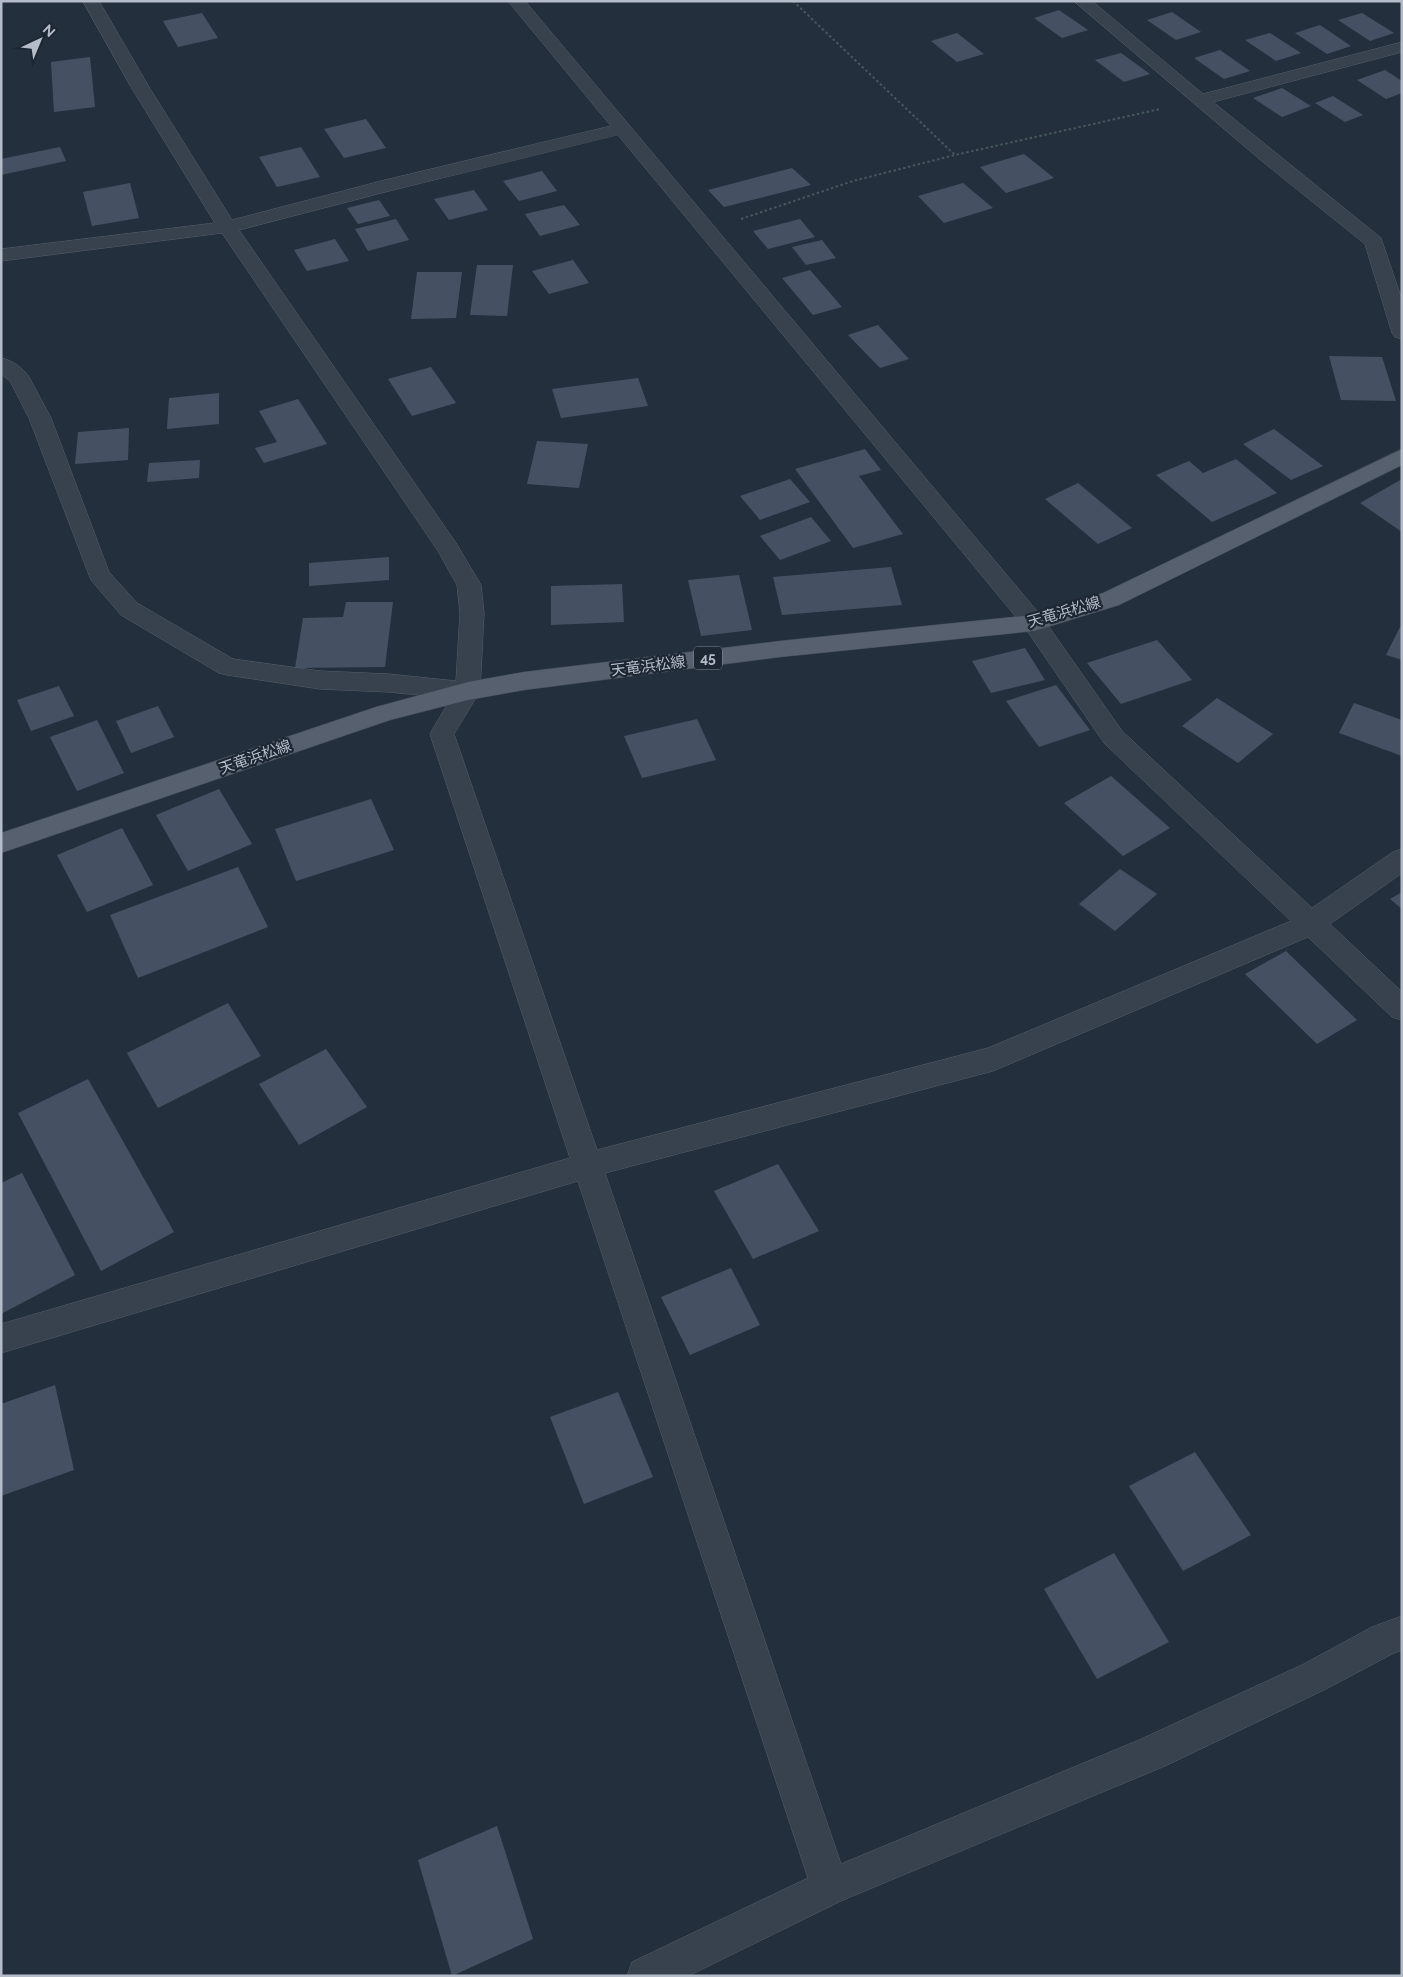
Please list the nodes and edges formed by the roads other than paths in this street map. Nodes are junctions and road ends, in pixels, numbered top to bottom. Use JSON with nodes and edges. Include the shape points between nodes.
{"nodes":[{"id":1,"x":91,"y":1,"type":"edge"},
{"id":2,"x":516,"y":1,"type":"edge"},
{"id":3,"x":1082,"y":1,"type":"edge"},
{"id":4,"x":1402,"y":47,"type":"edge"},
{"id":5,"x":1200,"y":100,"type":"junction"},
{"id":6,"x":622,"y":129,"type":"junction"},
{"id":7,"x":227,"y":227,"type":"junction"},
{"id":8,"x":1,"y":255,"type":"edge"},
{"id":9,"x":1402,"y":333,"type":"edge"},
{"id":10,"x":1,"y":364,"type":"edge"},
{"id":11,"x":1402,"y":456,"type":"edge"},
{"id":12,"x":1034,"y":623,"type":"junction"},
{"id":13,"x":468,"y":692,"type":"junction"},
{"id":14,"x":1,"y":843,"type":"edge"},
{"id":15,"x":1402,"y":859,"type":"edge"},
{"id":16,"x":1310,"y":924,"type":"junction"},
{"id":17,"x":1402,"y":1009,"type":"edge"},
{"id":18,"x":588,"y":1165,"type":"junction"},
{"id":19,"x":1,"y":1339,"type":"edge"},
{"id":20,"x":1402,"y":1633,"type":"edge"},
{"id":21,"x":830,"y":1887,"type":"junction"},
{"id":22,"x":646,"y":1976,"type":"edge"}],
"edges":[{"from":1,"to":7,"type":"street"},
{"from":2,"to":6,"type":"street"},
{"from":3,"to":5,"type":"street"},
{"from":4,"to":5,"type":"street"},
{"from":5,"to":9,"type":"street","via":[[1374,242]]},
{"from":6,"to":7,"type":"street"},
{"from":6,"to":12,"type":"street"},
{"from":7,"to":8,"type":"street"},
{"from":7,"to":13,"type":"street","via":[[448,548],[469,585],[472,613]]},
{"from":10,"to":13,"type":"street","via":[[18,377],[40,418],[99,575],[129,609],[227,667],[320,680],[388,683]]},
{"from":11,"to":12,"type":"main road","name":"天竜浜松線","number":"45","via":[[1111,599]]},
{"from":12,"to":13,"type":"main road","name":"天竜浜松線","number":"45","via":[[780,649],[524,681]]},
{"from":12,"to":16,"type":"street","via":[[1113,737]]},
{"from":13,"to":14,"type":"main road","name":"天竜浜松線","number":"45","via":[[385,713]]},
{"from":13,"to":18,"type":"street","via":[[442,734]]},
{"from":15,"to":16,"type":"street"},
{"from":16,"to":17,"type":"street"},
{"from":16,"to":18,"type":"street","via":[[993,1059]]},
{"from":18,"to":19,"type":"street"},
{"from":18,"to":21,"type":"street"},
{"from":20,"to":21,"type":"street","via":[[1384,1638],[1314,1677],[1152,1753]]},
{"from":21,"to":22,"type":"street"}]}
